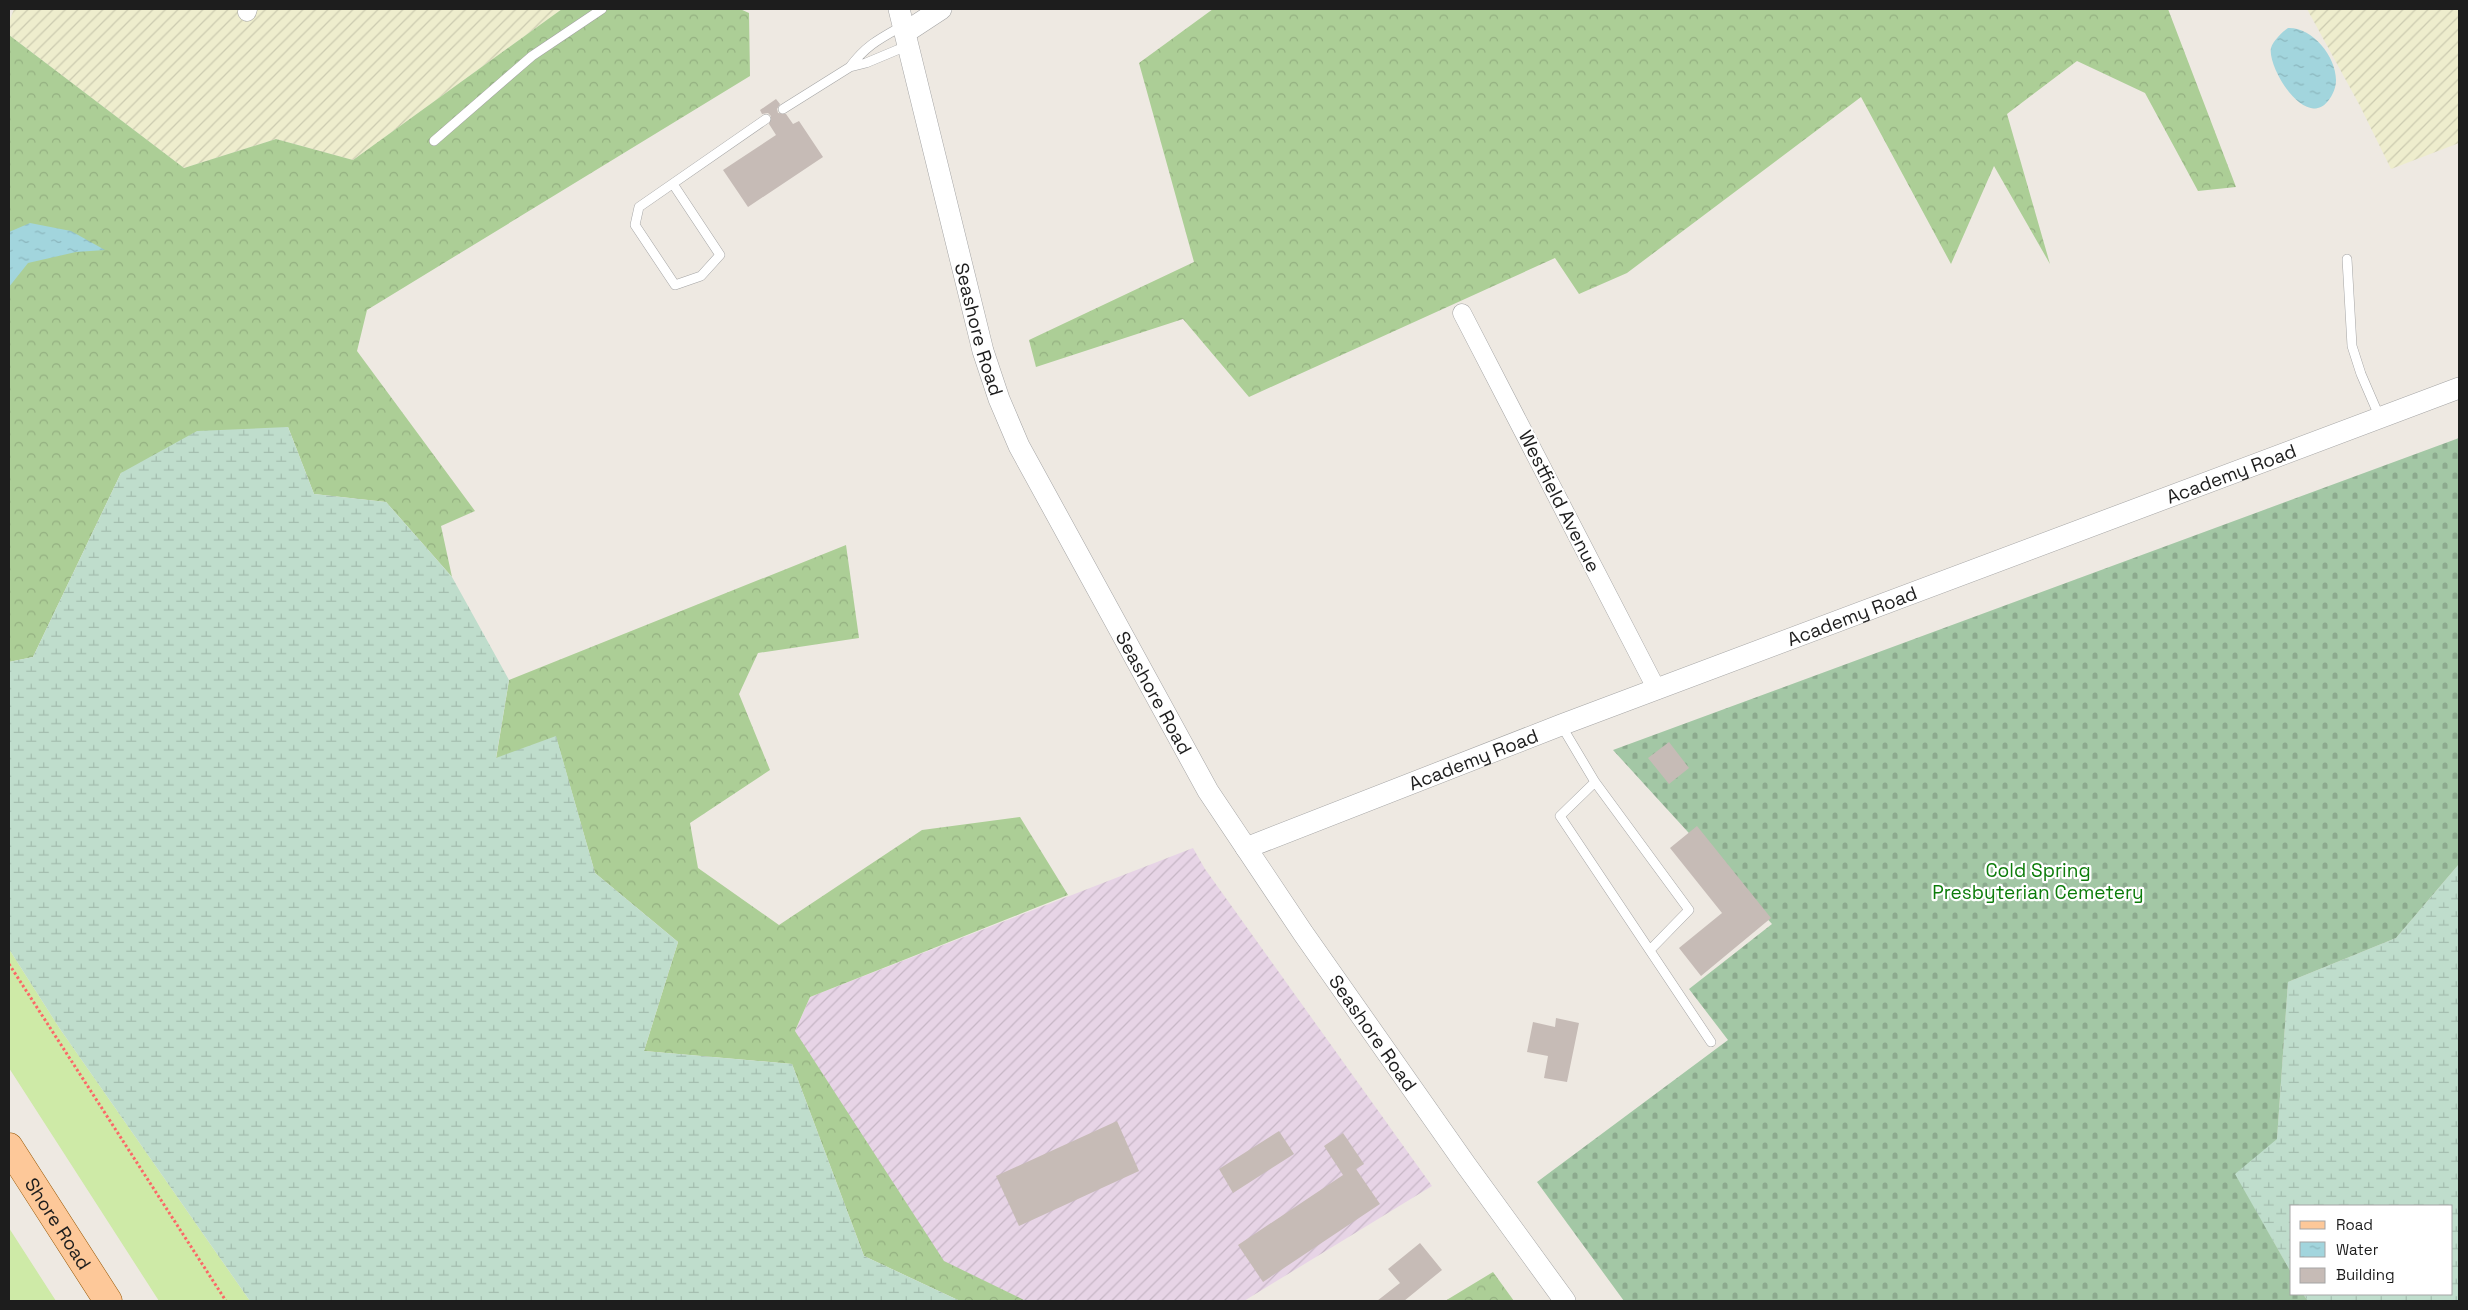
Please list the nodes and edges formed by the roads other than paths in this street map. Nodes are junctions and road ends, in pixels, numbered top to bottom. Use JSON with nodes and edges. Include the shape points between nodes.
{"nodes":[{"id":1,"x":602,"y":9,"type":"edge"},
{"id":2,"x":941,"y":9,"type":"edge"},
{"id":3,"x":905,"y":28,"type":"edge"},
{"id":4,"x":850,"y":67,"type":"junction"},
{"id":5,"x":783,"y":109,"type":"dead end"},
{"id":6,"x":766,"y":119,"type":"dead end"},
{"id":7,"x":434,"y":141,"type":"dead end"},
{"id":8,"x":673,"y":184,"type":"junction"},
{"id":9,"x":2347,"y":259,"type":"dead end"},
{"id":10,"x":1462,"y":313,"type":"dead end"},
{"id":11,"x":2459,"y":388,"type":"edge"},
{"id":12,"x":2380,"y":418,"type":"junction"},
{"id":13,"x":1657,"y":690,"type":"junction"},
{"id":14,"x":1561,"y":725,"type":"junction"},
{"id":15,"x":1595,"y":782,"type":"junction"},
{"id":16,"x":1246,"y":848,"type":"junction"},
{"id":17,"x":1650,"y":950,"type":"junction"},
{"id":18,"x":1710,"y":1042,"type":"dead end"},
{"id":19,"x":9,"y":1147,"type":"edge"},
{"id":20,"x":108,"y":1301,"type":"edge"},
{"id":21,"x":1565,"y":1301,"type":"edge"}],
"edges":[{"from":1,"to":7,"type":"lane","via":[[532,56]]},
{"from":2,"to":3,"type":"street"},
{"from":3,"to":4,"type":"lane","via":[[866,63]]},
{"from":3,"to":4,"type":"lane","via":[[872,43],[861,51]]},
{"from":3,"to":16,"type":"street","name":"Seashore Road","via":[[983,351],[999,399],[1019,446],[1208,790]]},
{"from":4,"to":5,"type":"lane"},
{"from":6,"to":8,"type":"lane"},
{"from":8,"to":8,"type":"lane","via":[[639,207],[635,225],[675,285],[701,276],[720,256]]},
{"from":9,"to":12,"type":"lane","via":[[2352,346]]},
{"from":10,"to":13,"type":"street","name":"Westfield Avenue"},
{"from":11,"to":12,"type":"street","name":"Academy Road"},
{"from":12,"to":13,"type":"street","name":"Academy Road"},
{"from":13,"to":14,"type":"street","name":"Academy Road"},
{"from":14,"to":15,"type":"lane"},
{"from":14,"to":16,"type":"street","name":"Academy Road"},
{"from":15,"to":17,"type":"lane","via":[[1560,816]]},
{"from":15,"to":17,"type":"lane","via":[[1688,910]]},
{"from":16,"to":21,"type":"street","name":"Seashore Road","via":[[1466,1165]]},
{"from":17,"to":18,"type":"lane"},
{"from":19,"to":20,"type":"main road","name":"Shore Road"}]}
